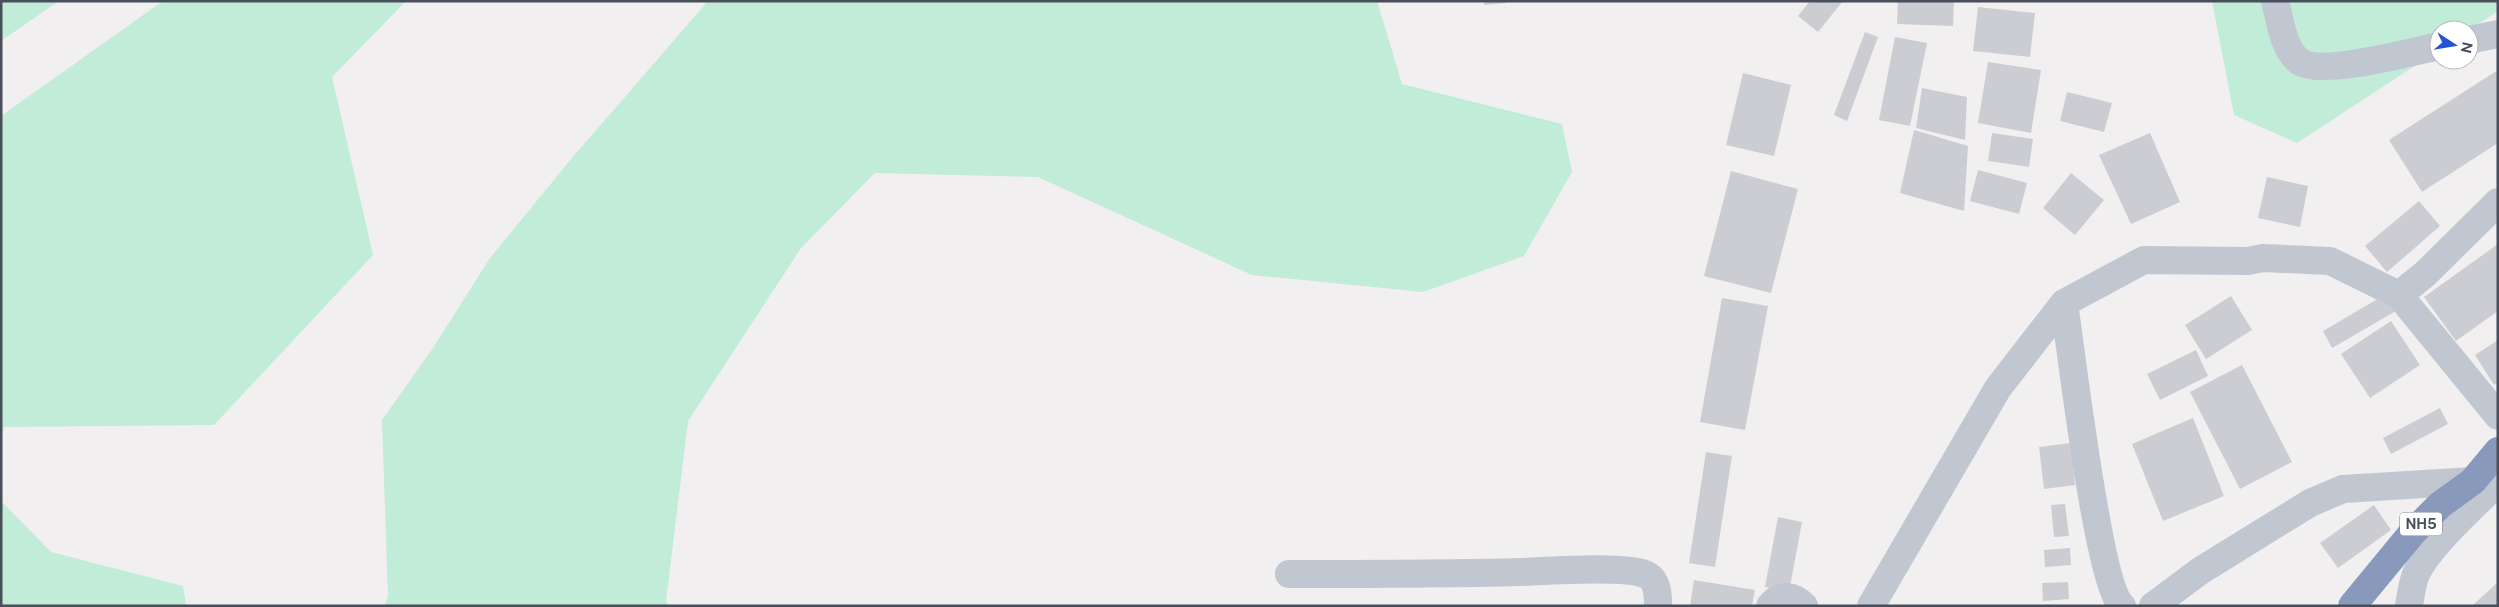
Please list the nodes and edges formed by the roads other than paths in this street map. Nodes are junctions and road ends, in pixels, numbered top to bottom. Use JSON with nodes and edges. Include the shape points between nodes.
{"nodes":[{"id":1,"x":2274,"y":1,"type":"edge"},
{"id":2,"x":2498,"y":34,"type":"edge"},
{"id":3,"x":2479,"y":38,"type":"edge"},
{"id":4,"x":2429,"y":48,"type":"edge"},
{"id":5,"x":2498,"y":202,"type":"edge"},
{"id":6,"x":2399,"y":295,"type":"junction"},
{"id":7,"x":2064,"y":303,"type":"junction"},
{"id":8,"x":2498,"y":416,"type":"edge"},
{"id":9,"x":2498,"y":451,"type":"edge"},
{"id":10,"x":2485,"y":481,"type":"edge"},
{"id":11,"x":1289,"y":574,"type":"dead end"},
{"id":12,"x":1658,"y":606,"type":"edge"},
{"id":13,"x":1770,"y":606,"type":"edge"},
{"id":14,"x":1804,"y":606,"type":"edge"},
{"id":15,"x":1871,"y":606,"type":"edge"},
{"id":16,"x":2122,"y":606,"type":"edge"},
{"id":17,"x":2152,"y":606,"type":"edge"},
{"id":18,"x":2352,"y":606,"type":"edge"},
{"id":19,"x":2409,"y":606,"type":"edge"}],
"edges":[{"from":1,"to":4,"type":"street","via":[[2287,43],[2298,61],[2308,66],[2358,63]]},
{"from":2,"to":3,"type":"street"},
{"from":5,"to":6,"type":"street"},
{"from":6,"to":7,"type":"street","via":[[2330,261],[2263,258],[2248,261],[2144,260]]},
{"from":6,"to":8,"type":"street"},
{"from":7,"to":15,"type":"street","via":[[1998,388]]},
{"from":7,"to":16,"type":"street","via":[[2092,497],[2111,587]]},
{"from":9,"to":10,"type":"highway","number":"NH5"},
{"from":10,"to":17,"type":"street","via":[[2343,489],[2310,503],[2200,571]]},
{"from":10,"to":18,"type":"highway","number":"NH5","via":[[2440,505],[2413,532]]},
{"from":10,"to":19,"type":"street","via":[[2417,571]]},
{"from":11,"to":12,"type":"street","via":[[1597,570],[1637,573],[1653,580],[1657,587]]},
{"from":13,"to":14,"type":"street","via":[[1785,596],[1798,599]]}]}
